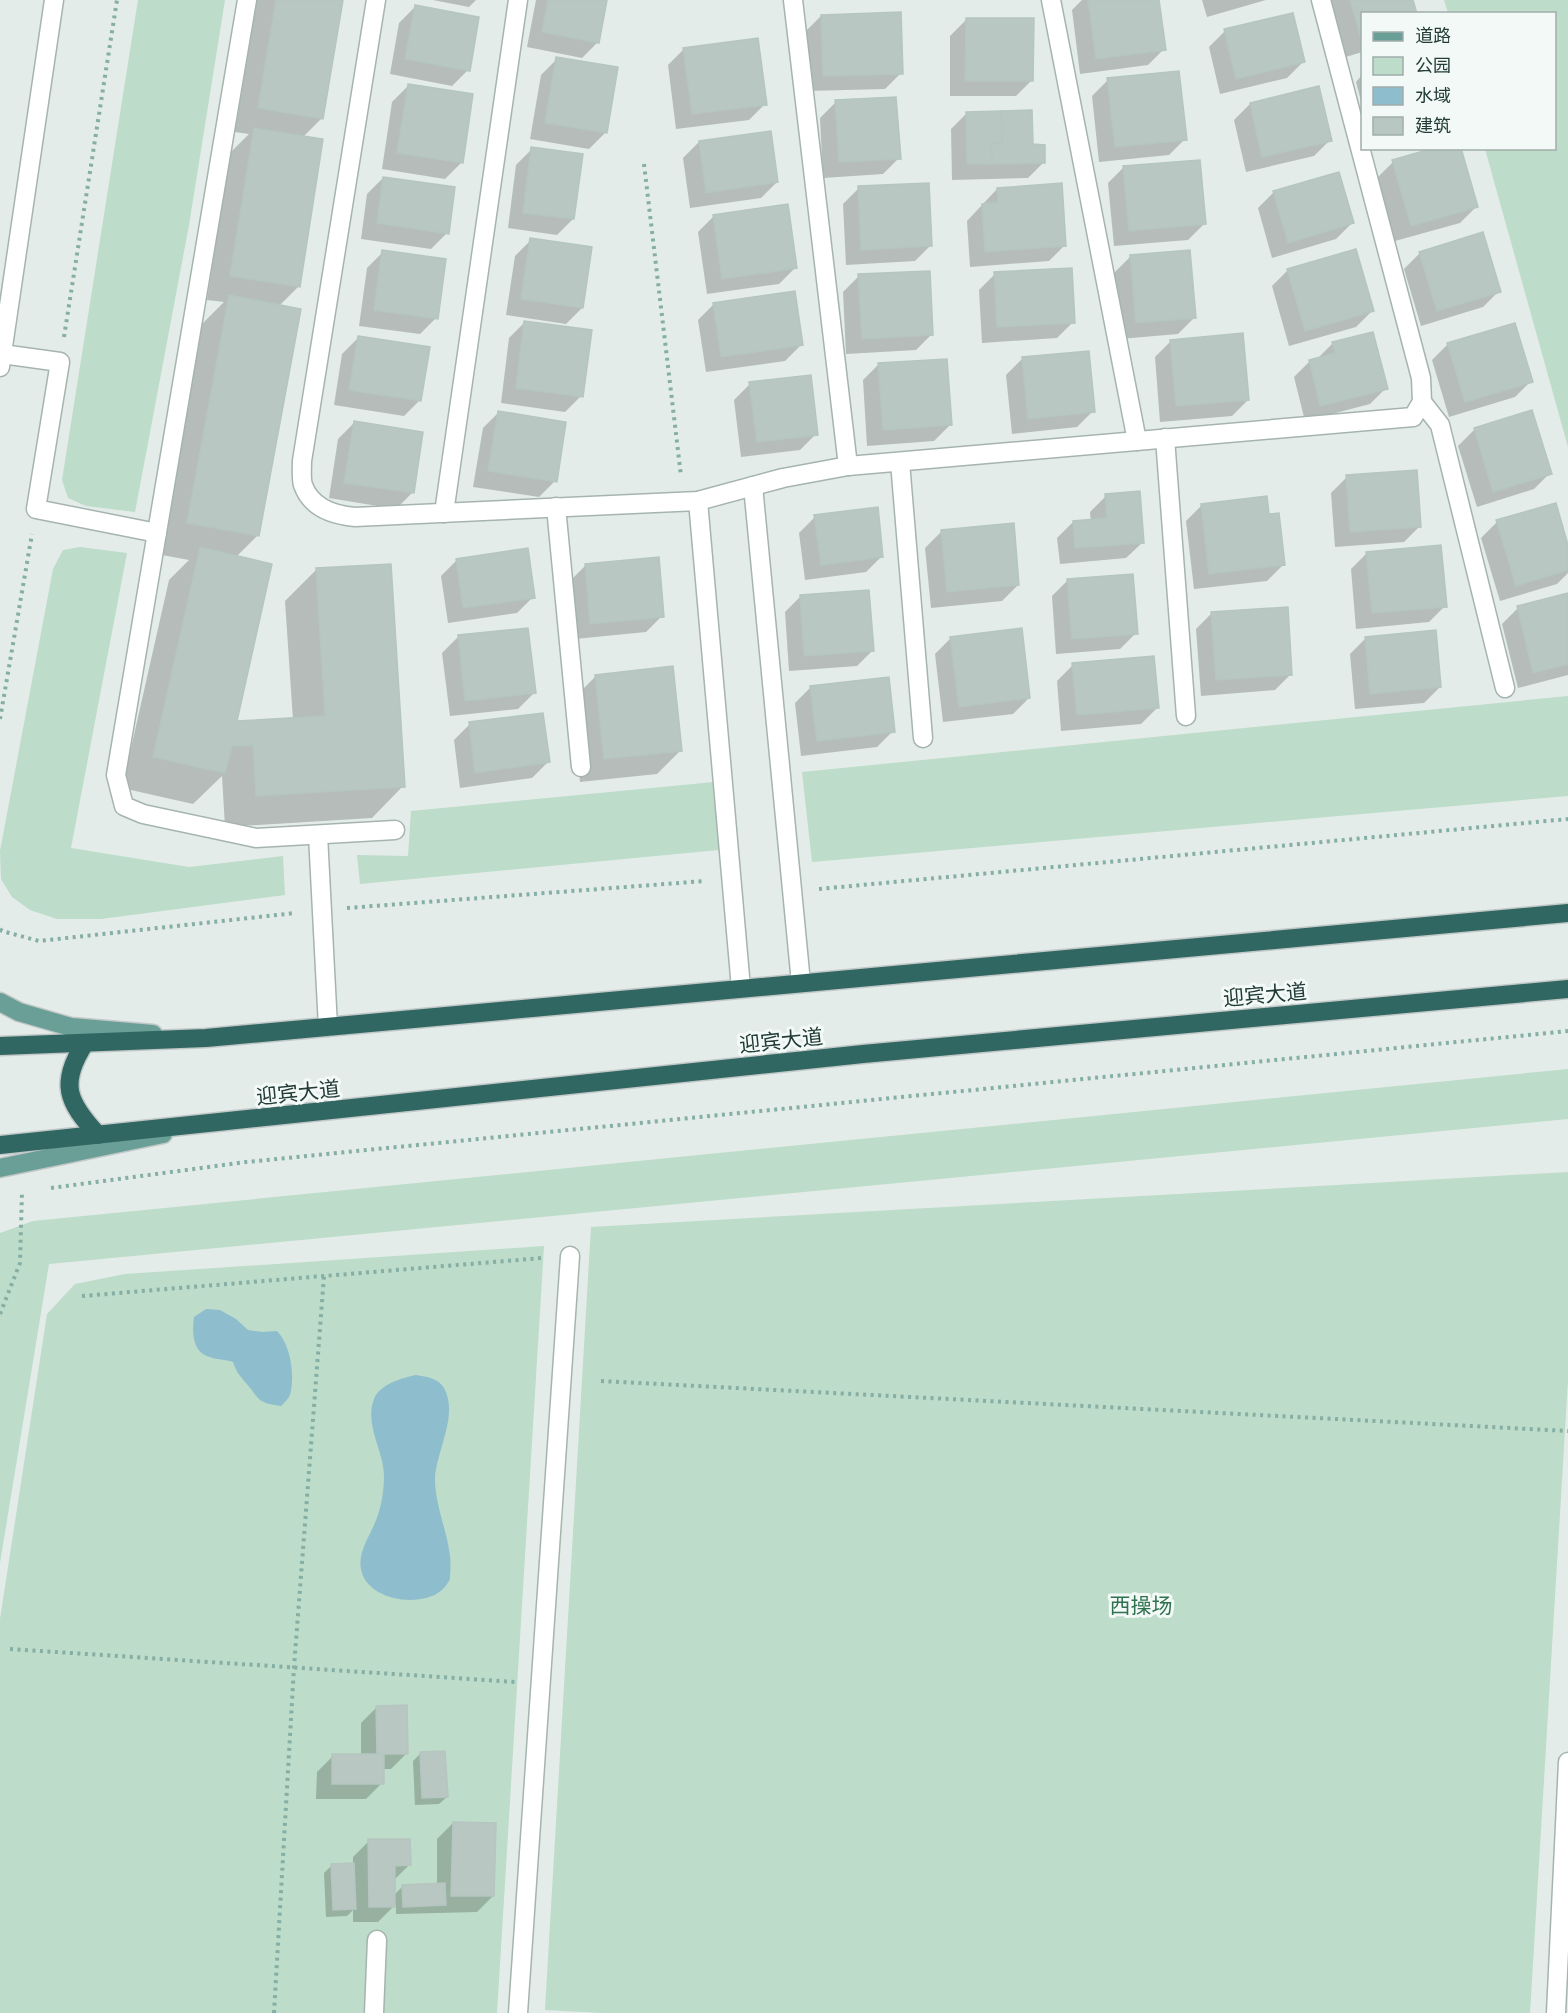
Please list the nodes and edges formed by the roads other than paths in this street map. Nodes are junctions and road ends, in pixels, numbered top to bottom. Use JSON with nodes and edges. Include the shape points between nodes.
{"nodes":[{"id":1,"x":54,"y":0,"type":"edge"},
{"id":2,"x":247,"y":0,"type":"edge"},
{"id":3,"x":376,"y":0,"type":"edge"},
{"id":4,"x":518,"y":0,"type":"edge"},
{"id":5,"x":793,"y":0,"type":"edge"},
{"id":6,"x":1051,"y":0,"type":"edge"},
{"id":7,"x":1321,"y":0,"type":"edge"},
{"id":8,"x":1,"y":361,"type":"edge"},
{"id":9,"x":1422,"y":402,"type":"junction"},
{"id":10,"x":1165,"y":438,"type":"junction"},
{"id":11,"x":1137,"y":441,"type":"junction"},
{"id":12,"x":900,"y":462,"type":"junction"},
{"id":13,"x":848,"y":466,"type":"junction"},
{"id":14,"x":753,"y":486,"type":"junction"},
{"id":15,"x":691,"y":501,"type":"junction"},
{"id":16,"x":556,"y":507,"type":"junction"},
{"id":17,"x":444,"y":513,"type":"junction"},
{"id":18,"x":157,"y":533,"type":"junction"},
{"id":19,"x":1505,"y":688,"type":"dead end"},
{"id":20,"x":1186,"y":716,"type":"dead end"},
{"id":21,"x":923,"y":738,"type":"dead end"},
{"id":22,"x":581,"y":767,"type":"dead end"},
{"id":23,"x":395,"y":830,"type":"dead end"},
{"id":24,"x":318,"y":835,"type":"junction"},
{"id":25,"x":1568,"y":913,"type":"edge"},
{"id":26,"x":801,"y":983,"type":"junction"},
{"id":27,"x":741,"y":988,"type":"junction"},
{"id":28,"x":1568,"y":989,"type":"edge"},
{"id":29,"x":0,"y":1002,"type":"edge"},
{"id":30,"x":327,"y":1027,"type":"junction"},
{"id":31,"x":206,"y":1038,"type":"junction"},
{"id":32,"x":85,"y":1043,"type":"junction"},
{"id":33,"x":0,"y":1046,"type":"edge"},
{"id":34,"x":221,"y":1123,"type":"junction"},
{"id":35,"x":98,"y":1135,"type":"junction"},
{"id":36,"x":0,"y":1145,"type":"edge"},
{"id":37,"x":0,"y":1168,"type":"edge"},
{"id":38,"x":570,"y":1256,"type":"road end"},
{"id":39,"x":1568,"y":1762,"type":"edge"},
{"id":40,"x":377,"y":1940,"type":"dead end"},
{"id":41,"x":374,"y":2013,"type":"edge"},
{"id":42,"x":518,"y":2013,"type":"edge"},
{"id":43,"x":1556,"y":2013,"type":"edge"}],
"edges":[{"from":1,"to":8,"type":"lane"},
{"from":2,"to":18,"type":"lane"},
{"from":3,"to":17,"type":"lane","via":[[302,461],[303,485],[316,505],[336,515]]},
{"from":4,"to":17,"type":"lane"},
{"from":5,"to":13,"type":"lane"},
{"from":6,"to":11,"type":"lane"},
{"from":7,"to":9,"type":"lane","via":[[1421,378]]},
{"from":8,"to":18,"type":"lane","via":[[60,362],[36,510]]},
{"from":9,"to":10,"type":"lane","via":[[1413,417]]},
{"from":9,"to":19,"type":"lane","via":[[1440,425]]},
{"from":10,"to":11,"type":"lane"},
{"from":10,"to":20,"type":"lane"},
{"from":11,"to":12,"type":"lane"},
{"from":12,"to":13,"type":"lane"},
{"from":12,"to":21,"type":"lane"},
{"from":13,"to":14,"type":"lane"},
{"from":14,"to":15,"type":"lane"},
{"from":14,"to":26,"type":"lane"},
{"from":15,"to":16,"type":"lane"},
{"from":15,"to":27,"type":"lane"},
{"from":16,"to":17,"type":"lane"},
{"from":16,"to":22,"type":"lane"},
{"from":18,"to":24,"type":"lane","via":[[116,775],[124,806],[143,814],[256,838]]},
{"from":23,"to":24,"type":"lane"},
{"from":24,"to":30,"type":"lane"},
{"from":25,"to":26,"type":"highway"},
{"from":26,"to":27,"type":"highway"},
{"from":27,"to":30,"type":"highway"},
{"from":28,"to":34,"type":"highway","name":"迎宾大道","via":[[862,1054]]},
{"from":29,"to":31,"type":"main road","via":[[71,1028]]},
{"from":30,"to":31,"type":"highway"},
{"from":31,"to":32,"type":"highway"},
{"from":32,"to":33,"type":"highway"},
{"from":32,"to":35,"type":"highway","via":[[73,1061],[68,1083],[82,1118]]},
{"from":34,"to":35,"type":"highway","name":"迎宾大道"},
{"from":34,"to":37,"type":"main road"},
{"from":35,"to":36,"type":"highway","name":"迎宾大道"},
{"from":38,"to":42,"type":"lane"},
{"from":39,"to":43,"type":"lane"},
{"from":40,"to":41,"type":"lane"}]}
